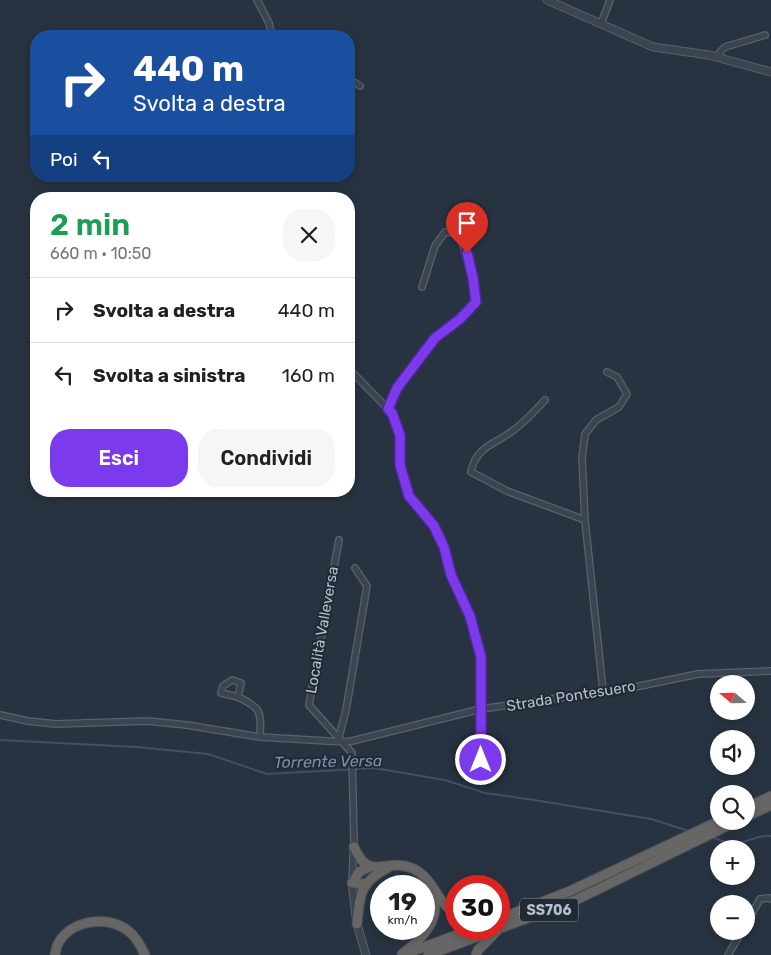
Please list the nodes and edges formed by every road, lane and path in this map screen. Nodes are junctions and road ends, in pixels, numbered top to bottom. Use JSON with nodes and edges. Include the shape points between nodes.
{"nodes":[{"id":1,"x":257,"y":0,"type":"edge"},
{"id":2,"x":547,"y":0,"type":"edge"},
{"id":3,"x":610,"y":0,"type":"edge"},
{"id":4,"x":601,"y":24,"type":"junction"},
{"id":5,"x":271,"y":30,"type":"edge"},
{"id":6,"x":766,"y":35,"type":"dead end"},
{"id":7,"x":722,"y":58,"type":"junction"},
{"id":8,"x":771,"y":72,"type":"edge"},
{"id":9,"x":355,"y":83,"type":"edge"},
{"id":10,"x":360,"y":86,"type":"dead end"},
{"id":11,"x":422,"y":287,"type":"dead end"},
{"id":12,"x":607,"y":372,"type":"dead end"},
{"id":13,"x":355,"y":375,"type":"edge"},
{"id":14,"x":545,"y":400,"type":"dead end"},
{"id":15,"x":388,"y":409,"type":"junction"},
{"id":16,"x":585,"y":520,"type":"junction"},
{"id":17,"x":339,"y":540,"type":"dead end"},
{"id":18,"x":355,"y":568,"type":"dead end"},
{"id":19,"x":771,"y":671,"type":"edge"},
{"id":20,"x":603,"y":691,"type":"junction"},
{"id":21,"x":238,"y":697,"type":"dead end"},
{"id":22,"x":481,"y":709,"type":"junction"},
{"id":23,"x":0,"y":715,"type":"edge"},
{"id":24,"x":260,"y":737,"type":"junction"},
{"id":25,"x":342,"y":740,"type":"junction"},
{"id":26,"x":481,"y":760,"type":"dead end"},
{"id":27,"x":771,"y":796,"type":"edge"},
{"id":28,"x":755,"y":804,"type":"edge"},
{"id":29,"x":771,"y":805,"type":"edge"},
{"id":30,"x":755,"y":813,"type":"edge"},
{"id":31,"x":710,"y":825,"type":"edge"},
{"id":32,"x":719,"y":830,"type":"edge"},
{"id":33,"x":354,"y":846,"type":"junction"},
{"id":34,"x":392,"y":866,"type":"junction"},
{"id":35,"x":369,"y":867,"type":"junction"},
{"id":36,"x":424,"y":875,"type":"edge"},
{"id":37,"x":352,"y":883,"type":"junction"},
{"id":38,"x":365,"y":884,"type":"junction"},
{"id":39,"x":435,"y":890,"type":"edge"},
{"id":40,"x":770,"y":898,"type":"edge"},
{"id":41,"x":445,"y":905,"type":"edge"},
{"id":42,"x":755,"y":909,"type":"edge"},
{"id":43,"x":510,"y":919,"type":"edge"},
{"id":44,"x":510,"y":921,"type":"edge"},
{"id":45,"x":357,"y":924,"type":"junction"},
{"id":46,"x":419,"y":940,"type":"edge"},
{"id":47,"x":445,"y":940,"type":"edge"},
{"id":48,"x":463,"y":940,"type":"edge"},
{"id":49,"x":486,"y":940,"type":"edge"},
{"id":50,"x":737,"y":940,"type":"edge"},
{"id":51,"x":365,"y":953,"type":"edge"},
{"id":52,"x":55,"y":955,"type":"edge"},
{"id":53,"x":146,"y":955,"type":"edge"},
{"id":54,"x":401,"y":955,"type":"edge"},
{"id":55,"x":428,"y":955,"type":"edge"},
{"id":56,"x":476,"y":955,"type":"edge"},
{"id":57,"x":728,"y":955,"type":"edge"}],
"edges":[{"from":1,"to":5,"type":"street"},
{"from":2,"to":4,"type":"street"},
{"from":3,"to":4,"type":"street"},
{"from":4,"to":7,"type":"street","via":[[653,47]]},
{"from":6,"to":7,"type":"street","via":[[725,47],[719,53]]},
{"from":7,"to":8,"type":"street"},
{"from":9,"to":10,"type":"street"},
{"from":11,"to":15,"type":"street","via":[[435,246],[445,232],[458,233],[469,261],[476,302],[435,338],[397,388]]},
{"from":12,"to":16,"type":"street","via":[[617,377],[627,394],[620,408],[596,420],[585,434],[582,458]]},
{"from":13,"to":15,"type":"street"},
{"from":14,"to":16,"type":"street","via":[[529,418],[483,449],[473,462],[471,472],[507,491]]},
{"from":15,"to":22,"type":"street","via":[[400,435],[400,465],[409,496],[434,526],[470,616],[481,657]]},
{"from":16,"to":20,"type":"street"},
{"from":17,"to":25,"type":"street","name":"Località Valleversa","via":[[309,705]]},
{"from":18,"to":25,"type":"street","name":"Località Valleversa","via":[[367,586]]},
{"from":19,"to":20,"type":"street","name":"Strada Pontesuero","via":[[698,674]]},
{"from":20,"to":22,"type":"street","name":"Strada Pontesuero"},
{"from":21,"to":24,"type":"street","via":[[253,704],[261,716]]},
{"from":22,"to":25,"type":"street","name":"Strada Pontesuero","via":[[352,741]]},
{"from":22,"to":26,"type":"street"},
{"from":23,"to":24,"type":"street","name":"Strada Pontesuero","via":[[56,724],[167,723]]},
{"from":24,"to":25,"type":"street","name":"Strada Pontesuero"},
{"from":25,"to":33,"type":"street","via":[[352,753]]},
{"from":27,"to":28,"type":"highway"},
{"from":29,"to":30,"type":"highway"},
{"from":31,"to":43,"type":"highway","number":"SS706"},
{"from":32,"to":44,"type":"highway","number":"SS706","via":[[576,900]]},
{"from":33,"to":35,"type":"highway","via":[[360,860]]},
{"from":33,"to":37,"type":"street"},
{"from":34,"to":35,"type":"highway"},
{"from":34,"to":36,"type":"highway","via":[[404,865]]},
{"from":34,"to":38,"type":"highway","via":[[375,874]]},
{"from":35,"to":37,"type":"highway","via":[[359,872]]},
{"from":37,"to":38,"type":"highway"},
{"from":37,"to":45,"type":"street"},
{"from":38,"to":45,"type":"highway"},
{"from":39,"to":41,"type":"highway"},
{"from":40,"to":42,"type":"street","via":[[760,900]]},
{"from":45,"to":51,"type":"street"},
{"from":46,"to":54,"type":"highway"},
{"from":47,"to":54,"type":"highway"},
{"from":48,"to":55,"type":"highway","number":"SS706"},
{"from":49,"to":56,"type":"highway"},
{"from":50,"to":57,"type":"street"},
{"from":52,"to":53,"type":"highway","via":[[58,943],[70,931],[99,920],[128,930]]}]}
